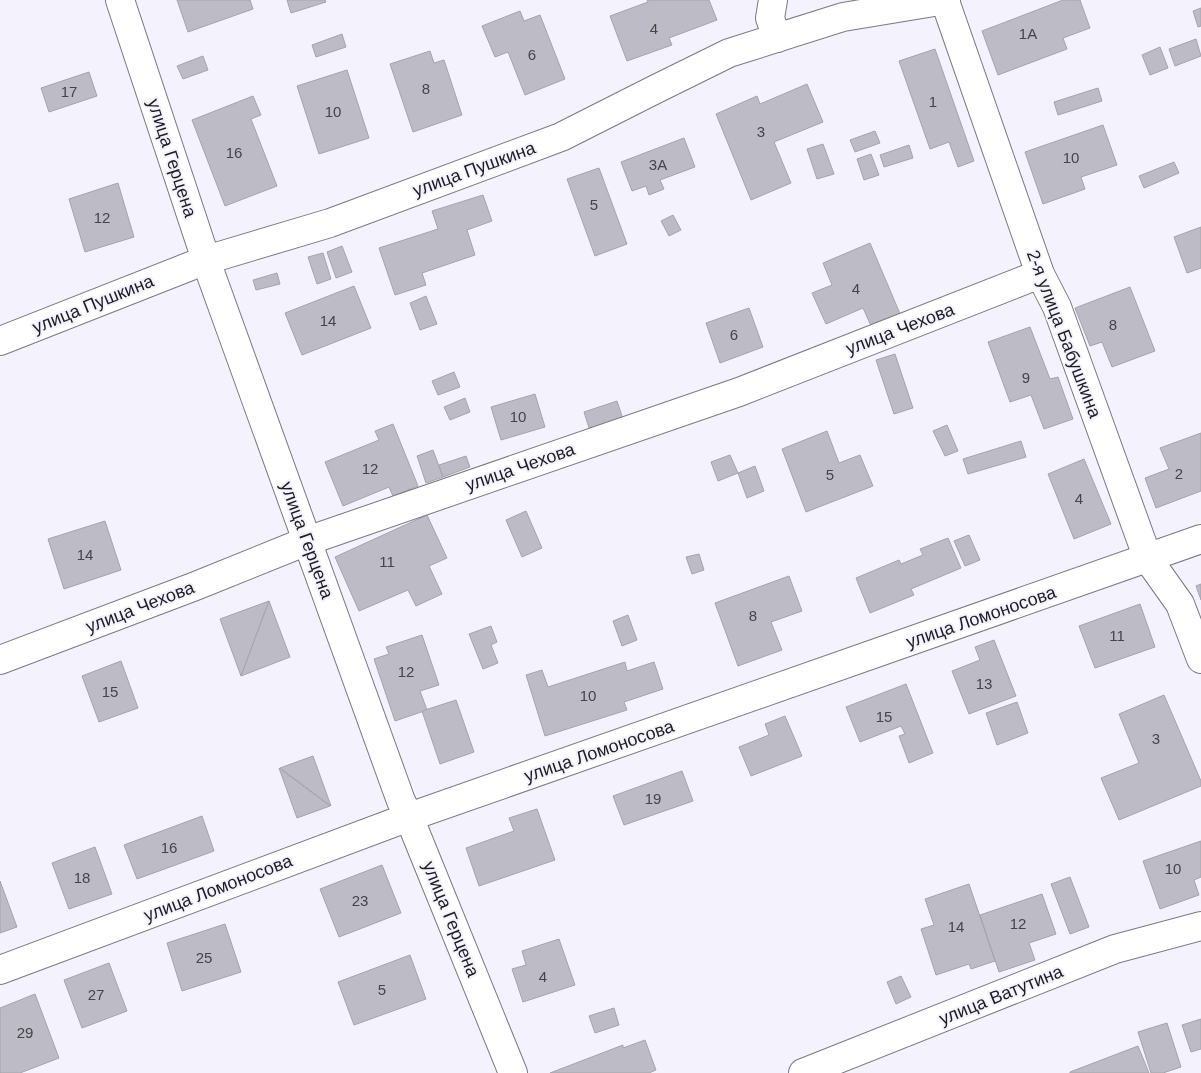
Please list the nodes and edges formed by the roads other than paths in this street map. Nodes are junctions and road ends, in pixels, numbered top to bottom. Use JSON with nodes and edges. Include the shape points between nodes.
{"nodes":[{"id":1,"x":120,"y":0,"type":"edge"},
{"id":2,"x":945,"y":0,"type":"edge"},
{"id":3,"x":769,"y":14,"type":"edge"},
{"id":4,"x":206,"y":260,"type":"junction"},
{"id":5,"x":1040,"y":274,"type":"junction"},
{"id":6,"x":0,"y":341,"type":"edge"},
{"id":7,"x":1201,"y":539,"type":"edge"},
{"id":8,"x":307,"y":541,"type":"junction"},
{"id":9,"x":1148,"y":559,"type":"junction"},
{"id":10,"x":1201,"y":659,"type":"edge"},
{"id":11,"x":0,"y":660,"type":"edge"},
{"id":12,"x":409,"y":817,"type":"junction"},
{"id":13,"x":1201,"y":926,"type":"edge"},
{"id":14,"x":0,"y":970,"type":"edge"},
{"id":15,"x":513,"y":1073,"type":"edge"},
{"id":16,"x":803,"y":1073,"type":"edge"}],
"edges":[{"from":1,"to":4,"type":"street","name":"улица Герцена"},
{"from":2,"to":3,"type":"street","name":"улица Пушкина","via":[[843,17]]},
{"from":2,"to":5,"type":"street","name":"2-я улица Бабушкина"},
{"from":3,"to":4,"type":"street","name":"улица Пушкина","via":[[729,53],[561,138],[330,223]]},
{"from":4,"to":6,"type":"street","name":"улица Пушкина"},
{"from":4,"to":8,"type":"street","name":"улица Герцена"},
{"from":5,"to":8,"type":"street","name":"улица Чехова","via":[[739,392]]},
{"from":5,"to":9,"type":"street","name":"2-я улица Бабушкина","via":[[1057,307]]},
{"from":7,"to":9,"type":"street","name":"улица Ломоносова"},
{"from":8,"to":11,"type":"street","name":"улица Чехова"},
{"from":8,"to":12,"type":"street","name":"улица Герцена"},
{"from":9,"to":10,"type":"street","name":"2-я улица Бабушкина","via":[[1180,604]]},
{"from":9,"to":12,"type":"street","name":"улица Ломоносова"},
{"from":12,"to":14,"type":"street","name":"улица Ломоносова"},
{"from":12,"to":15,"type":"street","name":"улица Герцена"},
{"from":13,"to":16,"type":"street","name":"улица Ватутина","via":[[1115,949]]}]}
